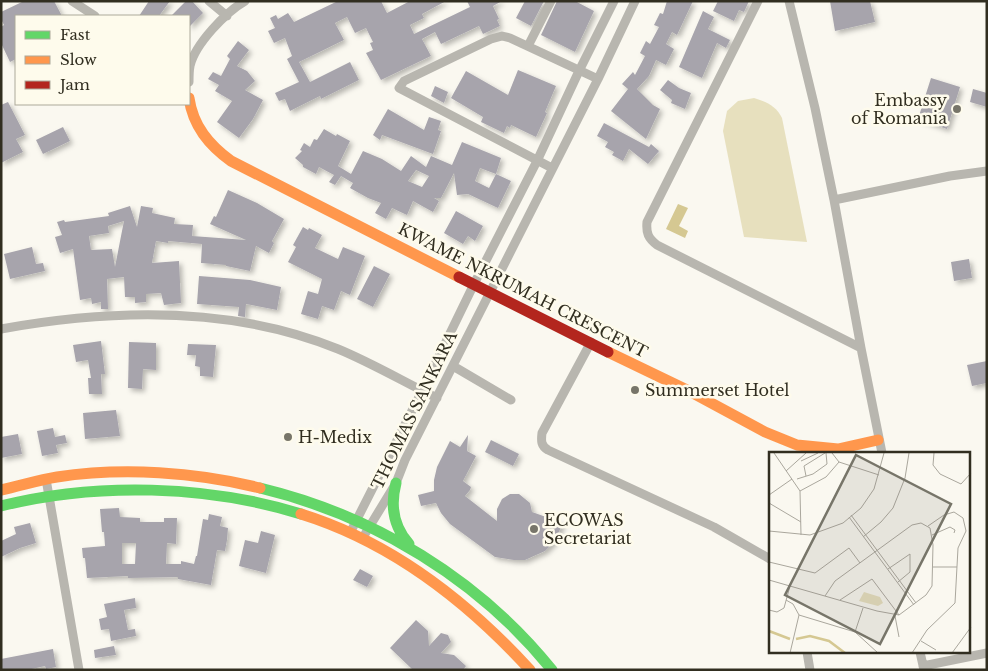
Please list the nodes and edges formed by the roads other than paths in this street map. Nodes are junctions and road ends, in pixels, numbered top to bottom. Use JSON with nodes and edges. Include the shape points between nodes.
{"nodes":[{"id":1,"x":72,"y":1,"type":"edge"},
{"id":2,"x":209,"y":1,"type":"edge"},
{"id":3,"x":245,"y":1,"type":"edge"},
{"id":4,"x":551,"y":1,"type":"edge"},
{"id":5,"x":614,"y":1,"type":"edge"},
{"id":6,"x":635,"y":1,"type":"edge"},
{"id":7,"x":758,"y":1,"type":"edge"},
{"id":8,"x":788,"y":1,"type":"edge"},
{"id":9,"x":93,"y":15,"type":"edge"},
{"id":10,"x":227,"y":16,"type":"junction"},
{"id":11,"x":528,"y":46,"type":"junction"},
{"id":12,"x":190,"y":65,"type":"edge"},
{"id":13,"x":579,"y":71,"type":"junction"},
{"id":14,"x":598,"y":79,"type":"junction"},
{"id":15,"x":190,"y":102,"type":"edge"},
{"id":16,"x":537,"y":161,"type":"junction"},
{"id":17,"x":552,"y":168,"type":"junction"},
{"id":18,"x":987,"y":171,"type":"edge"},
{"id":19,"x":834,"y":200,"type":"junction"},
{"id":20,"x":474,"y":284,"type":"junction"},
{"id":21,"x":489,"y":291,"type":"junction"},
{"id":22,"x":1,"y":329,"type":"edge"},
{"id":23,"x":591,"y":342,"type":"junction"},
{"id":24,"x":860,"y":348,"type":"junction"},
{"id":25,"x":453,"y":366,"type":"junction"},
{"id":26,"x":422,"y":391,"type":"junction"},
{"id":27,"x":437,"y":398,"type":"junction"},
{"id":28,"x":511,"y":400,"type":"dead end"},
{"id":29,"x":878,"y":440,"type":"junction"},
{"id":30,"x":881,"y":452,"type":"edge"},
{"id":31,"x":46,"y":479,"type":"junction"},
{"id":32,"x":396,"y":483,"type":"junction"},
{"id":33,"x":1,"y":490,"type":"edge"},
{"id":34,"x":48,"y":494,"type":"junction"},
{"id":35,"x":1,"y":506,"type":"edge"},
{"id":36,"x":357,"y":519,"type":"junction"},
{"id":37,"x":370,"y":525,"type":"junction"},
{"id":38,"x":350,"y":533,"type":"junction"},
{"id":39,"x":362,"y":540,"type":"junction"},
{"id":40,"x":414,"y":549,"type":"junction"},
{"id":41,"x":769,"y":558,"type":"edge"},
{"id":42,"x":806,"y":654,"type":"edge"},
{"id":43,"x":920,"y":654,"type":"edge"},
{"id":44,"x":987,"y":654,"type":"edge"},
{"id":45,"x":923,"y":668,"type":"edge"},
{"id":46,"x":79,"y":670,"type":"edge"},
{"id":47,"x":530,"y":670,"type":"edge"},
{"id":48,"x":552,"y":670,"type":"edge"},
{"id":49,"x":810,"y":670,"type":"edge"}],
"edges":[{"from":1,"to":9,"type":"street"},
{"from":2,"to":10,"type":"street"},
{"from":3,"to":10,"type":"street"},
{"from":4,"to":11,"type":"street"},
{"from":5,"to":13,"type":"street"},
{"from":6,"to":14,"type":"street","name":"THOMAS SANKARA"},
{"from":7,"to":24,"type":"street","via":[[647,222],[646,231],[657,245]]},
{"from":8,"to":19,"type":"street"},
{"from":10,"to":12,"type":"street","via":[[208,34]]},
{"from":11,"to":13,"type":"street"},
{"from":11,"to":16,"type":"street","via":[[502,36],[491,38],[404,80],[398,88]]},
{"from":13,"to":14,"type":"street"},
{"from":13,"to":16,"type":"street"},
{"from":14,"to":17,"type":"street","name":"THOMAS SANKARA"},
{"from":15,"to":20,"type":"main road","name":"KWAME NKRUMAH CRESCENT","via":[[200,132],[215,151]]},
{"from":16,"to":17,"type":"street"},
{"from":16,"to":20,"type":"street"},
{"from":17,"to":21,"type":"street","name":"THOMAS SANKARA"},
{"from":18,"to":19,"type":"street"},
{"from":19,"to":24,"type":"street"},
{"from":20,"to":21,"type":"main road","name":"KWAME NKRUMAH CRESCENT"},
{"from":20,"to":26,"type":"street"},
{"from":21,"to":23,"type":"main road","name":"KWAME NKRUMAH CRESCENT"},
{"from":21,"to":25,"type":"street","name":"THOMAS SANKARA"},
{"from":22,"to":26,"type":"street","via":[[81,317],[189,316],[226,320],[330,346]]},
{"from":23,"to":29,"type":"main road","name":"KWAME NKRUMAH CRESCENT","via":[[765,432],[797,445],[838,449]]},
{"from":23,"to":41,"type":"street","via":[[542,434],[541,442],[545,448],[714,526]]},
{"from":24,"to":29,"type":"street"},
{"from":25,"to":27,"type":"street","name":"THOMAS SANKARA"},
{"from":25,"to":28,"type":"street"},
{"from":26,"to":27,"type":"street"},
{"from":26,"to":36,"type":"street"},
{"from":27,"to":32,"type":"street","name":"THOMAS SANKARA"},
{"from":29,"to":30,"type":"street"},
{"from":31,"to":33,"type":"main road"},
{"from":31,"to":34,"type":"street"},
{"from":31,"to":36,"type":"main road","via":[[140,473],[216,479],[279,492]]},
{"from":32,"to":37,"type":"street","name":"THOMAS SANKARA"},
{"from":32,"to":40,"type":"main road","via":[[391,510],[404,539]]},
{"from":34,"to":35,"type":"main road"},
{"from":34,"to":38,"type":"main road","via":[[114,489],[203,494],[274,506]]},
{"from":34,"to":46,"type":"street"},
{"from":36,"to":37,"type":"main road"},
{"from":36,"to":38,"type":"street"},
{"from":37,"to":39,"type":"street","name":"THOMAS SANKARA"},
{"from":37,"to":40,"type":"main road"},
{"from":38,"to":39,"type":"main road"},
{"from":39,"to":47,"type":"main road","via":[[427,578],[471,611]]},
{"from":40,"to":48,"type":"main road","via":[[449,573],[513,627]]},
{"from":42,"to":49,"type":"street"},
{"from":43,"to":45,"type":"street"},
{"from":44,"to":45,"type":"street"}]}
